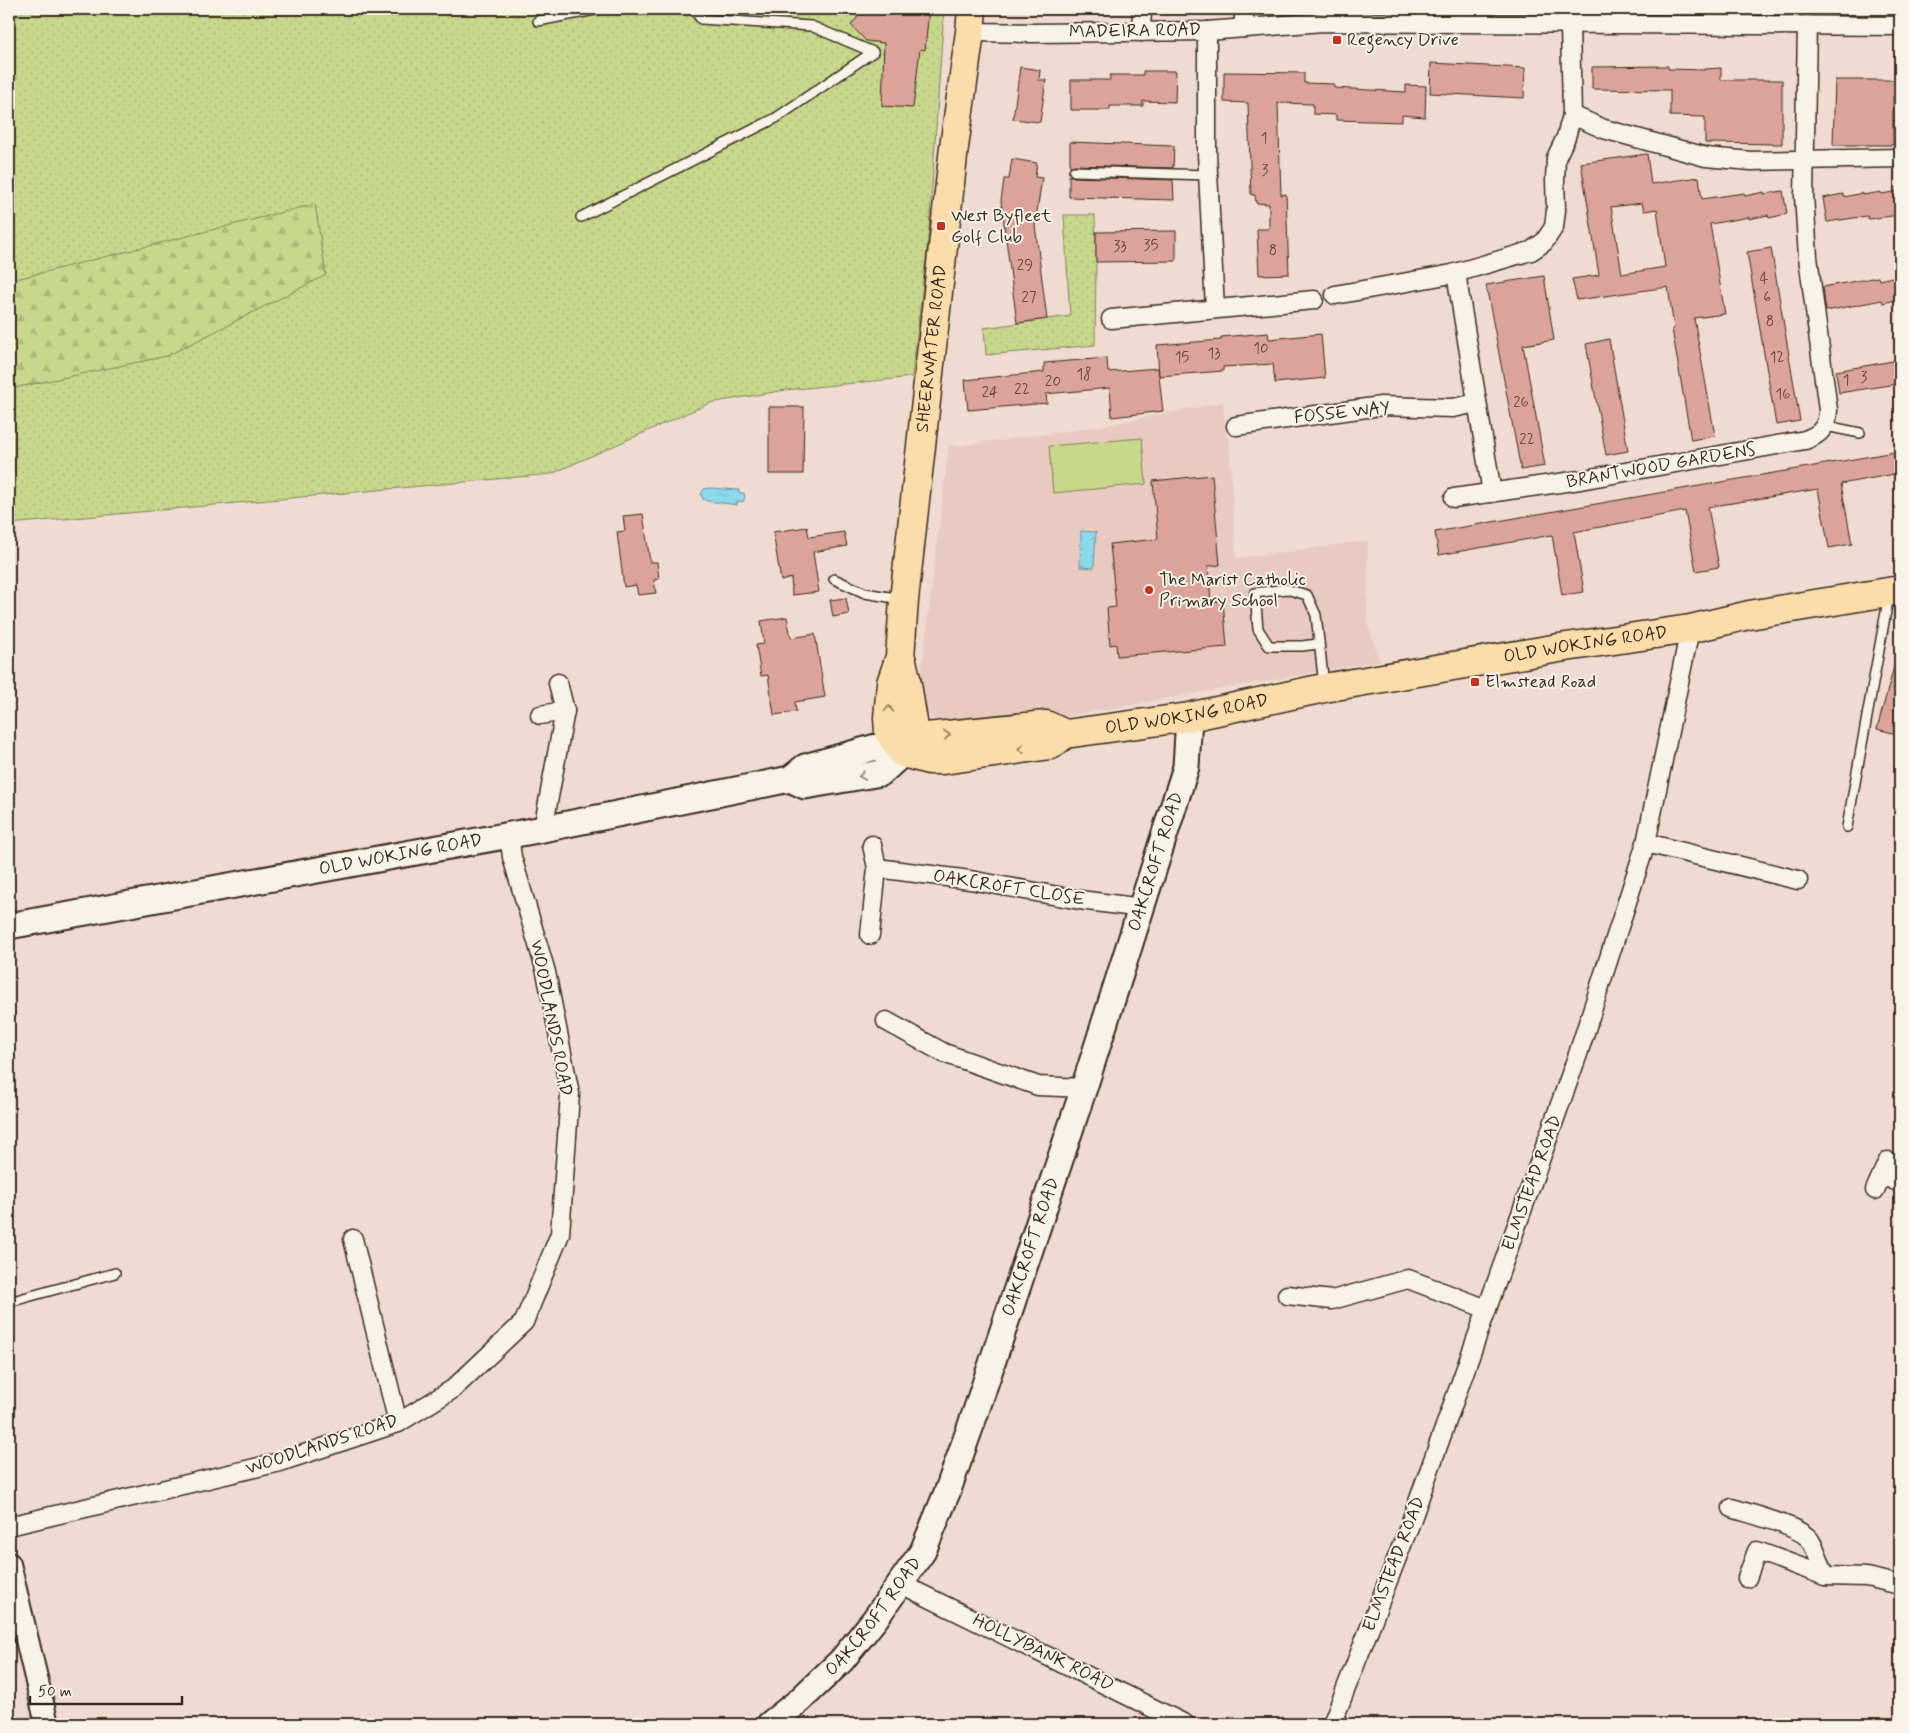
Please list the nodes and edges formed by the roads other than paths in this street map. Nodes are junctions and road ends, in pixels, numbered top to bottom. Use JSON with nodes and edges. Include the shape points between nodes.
{"nodes":[{"id":1,"x":600,"y":9,"type":"edge"},
{"id":2,"x":693,"y":9,"type":"edge"},
{"id":3,"x":1142,"y":9,"type":"edge"},
{"id":4,"x":1244,"y":9,"type":"edge"},
{"id":5,"x":1525,"y":16,"type":"edge"},
{"id":6,"x":1758,"y":17,"type":"edge"},
{"id":7,"x":971,"y":20,"type":"edge"},
{"id":8,"x":538,"y":21,"type":"dead end"},
{"id":9,"x":1570,"y":24,"type":"junction"},
{"id":10,"x":1807,"y":25,"type":"junction"},
{"id":11,"x":1900,"y":26,"type":"edge"},
{"id":12,"x":1244,"y":28,"type":"junction"},
{"id":13,"x":1206,"y":30,"type":"junction"},
{"id":14,"x":1141,"y":32,"type":"junction"},
{"id":15,"x":1572,"y":115,"type":"junction"},
{"id":16,"x":1900,"y":158,"type":"edge"},
{"id":17,"x":1804,"y":159,"type":"junction"},
{"id":18,"x":1074,"y":171,"type":"dead end"},
{"id":19,"x":1208,"y":175,"type":"junction"},
{"id":20,"x":581,"y":217,"type":"dead end"},
{"id":21,"x":1456,"y":273,"type":"junction"},
{"id":22,"x":1335,"y":295,"type":"dead end"},
{"id":23,"x":1314,"y":300,"type":"dead end"},
{"id":24,"x":1215,"y":309,"type":"junction"},
{"id":25,"x":1111,"y":319,"type":"dead end"},
{"id":26,"x":1477,"y":402,"type":"junction"},
{"id":27,"x":1236,"y":426,"type":"dead end"},
{"id":28,"x":1826,"y":426,"type":"junction"},
{"id":29,"x":1860,"y":434,"type":"dead end"},
{"id":30,"x":1492,"y":493,"type":"junction"},
{"id":31,"x":1454,"y":498,"type":"dead end"},
{"id":32,"x":834,"y":579,"type":"dead end"},
{"id":33,"x":1895,"y":591,"type":"edge"},
{"id":34,"x":904,"y":600,"type":"junction"},
{"id":35,"x":1690,"y":630,"type":"junction"},
{"id":36,"x":1318,"y":644,"type":"junction"},
{"id":37,"x":558,"y":683,"type":"dead end"},
{"id":38,"x":1324,"y":688,"type":"junction"},
{"id":39,"x":565,"y":711,"type":"junction"},
{"id":40,"x":540,"y":714,"type":"dead end"},
{"id":41,"x":1189,"y":717,"type":"junction"},
{"id":42,"x":903,"y":753,"type":"junction"},
{"id":43,"x":1848,"y":827,"type":"dead end"},
{"id":44,"x":543,"y":829,"type":"junction"},
{"id":45,"x":509,"y":834,"type":"junction"},
{"id":46,"x":1646,"y":844,"type":"junction"},
{"id":47,"x":872,"y":845,"type":"dead end"},
{"id":48,"x":877,"y":868,"type":"junction"},
{"id":49,"x":1798,"y":880,"type":"dead end"},
{"id":50,"x":1142,"y":908,"type":"junction"},
{"id":51,"x":9,"y":926,"type":"edge"},
{"id":52,"x":870,"y":935,"type":"dead end"},
{"id":53,"x":886,"y":1021,"type":"dead end"},
{"id":54,"x":1084,"y":1088,"type":"junction"},
{"id":55,"x":1882,"y":1175,"type":"dead end"},
{"id":56,"x":1900,"y":1183,"type":"edge"},
{"id":57,"x":353,"y":1239,"type":"dead end"},
{"id":58,"x":115,"y":1273,"type":"dead end"},
{"id":59,"x":1287,"y":1295,"type":"dead end"},
{"id":60,"x":9,"y":1302,"type":"edge"},
{"id":61,"x":1487,"y":1308,"type":"junction"},
{"id":62,"x":398,"y":1423,"type":"junction"},
{"id":63,"x":1732,"y":1508,"type":"dead end"},
{"id":64,"x":9,"y":1526,"type":"edge"},
{"id":65,"x":9,"y":1564,"type":"edge"},
{"id":66,"x":1825,"y":1576,"type":"junction"},
{"id":67,"x":1747,"y":1578,"type":"dead end"},
{"id":68,"x":901,"y":1584,"type":"junction"},
{"id":69,"x":1900,"y":1585,"type":"edge"},
{"id":70,"x":16,"y":1631,"type":"edge"},
{"id":71,"x":47,"y":1724,"type":"edge"},
{"id":72,"x":770,"y":1724,"type":"edge"},
{"id":73,"x":1184,"y":1724,"type":"edge"},
{"id":74,"x":1332,"y":1724,"type":"edge"}],
"edges":[{"from":1,"to":8,"type":"lane"},
{"from":2,"to":20,"type":"lane","via":[[701,19],[811,26],[873,52],[776,118]]},
{"from":3,"to":14,"type":"street"},
{"from":4,"to":12,"type":"street"},
{"from":5,"to":9,"type":"street","name":"MADEIRA ROAD"},
{"from":5,"to":12,"type":"street","name":"MADEIRA ROAD","via":[[1323,22]]},
{"from":6,"to":9,"type":"street","name":"MADEIRA ROAD"},
{"from":6,"to":10,"type":"street","name":"MADEIRA ROAD"},
{"from":7,"to":14,"type":"street","name":"MADEIRA ROAD","via":[[1034,33]]},
{"from":7,"to":34,"type":"main road","name":"SHEERWATER ROAD"},
{"from":9,"to":15,"type":"street"},
{"from":10,"to":11,"type":"street","name":"MADEIRA ROAD"},
{"from":10,"to":17,"type":"street"},
{"from":12,"to":13,"type":"street","name":"MADEIRA ROAD"},
{"from":13,"to":14,"type":"street","name":"MADEIRA ROAD"},
{"from":13,"to":19,"type":"street"},
{"from":15,"to":17,"type":"street","via":[[1604,129],[1706,158],[1751,161]]},
{"from":15,"to":21,"type":"street","via":[[1556,158],[1554,227],[1544,242],[1531,251]]},
{"from":16,"to":17,"type":"street"},
{"from":17,"to":28,"type":"street","via":[[1808,257],[1828,410]]},
{"from":18,"to":19,"type":"lane"},
{"from":19,"to":24,"type":"street"},
{"from":21,"to":22,"type":"street"},
{"from":21,"to":26,"type":"street"},
{"from":23,"to":24,"type":"street"},
{"from":24,"to":25,"type":"street"},
{"from":26,"to":27,"type":"street","name":"FOSSE WAY","via":[[1453,408],[1381,406]]},
{"from":26,"to":30,"type":"street"},
{"from":28,"to":29,"type":"lane"},
{"from":28,"to":30,"type":"street","name":"BRANTWOOD GARDENS","via":[[1815,437],[1805,440]]},
{"from":30,"to":31,"type":"street","name":"BRANTWOOD GARDENS"},
{"from":32,"to":34,"type":"lane","via":[[865,593]]},
{"from":33,"to":35,"type":"main road","name":"OLD WOKING ROAD","via":[[1749,615]]},
{"from":33,"to":43,"type":"lane"},
{"from":34,"to":42,"type":"main road","name":"SHEERWATER ROAD","via":[[900,657],[891,683],[888,718],[889,732]]},
{"from":35,"to":38,"type":"main road","name":"OLD WOKING ROAD","via":[[1559,648]]},
{"from":35,"to":46,"type":"street","name":"ELMSTEAD ROAD"},
{"from":36,"to":36,"type":"lane","via":[[1316,615],[1307,595],[1286,589],[1255,593],[1258,629],[1269,646]]},
{"from":36,"to":38,"type":"lane"},
{"from":37,"to":39,"type":"street"},
{"from":38,"to":41,"type":"main road","name":"OLD WOKING ROAD"},
{"from":39,"to":40,"type":"street"},
{"from":39,"to":44,"type":"street"},
{"from":41,"to":42,"type":"main road","name":"OLD WOKING ROAD","via":[[1065,734],[1046,725],[926,737]]},
{"from":41,"to":50,"type":"main road","name":"OAKCROFT ROAD","via":[[1186,767]]},
{"from":42,"to":44,"type":"main road","name":"OLD WOKING ROAD","via":[[876,747],[805,766],[790,779]]},
{"from":44,"to":45,"type":"main road","name":"OLD WOKING ROAD"},
{"from":45,"to":51,"type":"main road","name":"OLD WOKING ROAD"},
{"from":45,"to":62,"type":"street","name":"WOODLANDS ROAD","via":[[512,857],[546,972],[570,1094],[560,1234],[524,1322],[452,1388]]},
{"from":46,"to":49,"type":"street"},
{"from":46,"to":61,"type":"street","name":"ELMSTEAD ROAD","via":[[1578,1054]]},
{"from":47,"to":48,"type":"street"},
{"from":48,"to":50,"type":"street","name":"OAKCROFT CLOSE"},
{"from":48,"to":52,"type":"street"},
{"from":50,"to":54,"type":"main road","name":"OAKCROFT ROAD"},
{"from":53,"to":54,"type":"street","via":[[944,1052],[1038,1086]]},
{"from":54,"to":68,"type":"main road","name":"OAKCROFT ROAD","via":[[948,1490],[922,1551]]},
{"from":55,"to":56,"type":"street"},
{"from":57,"to":62,"type":"street"},
{"from":58,"to":60,"type":"lane"},
{"from":59,"to":61,"type":"street","via":[[1332,1300],[1408,1279]]},
{"from":61,"to":74,"type":"street","name":"ELMSTEAD ROAD","via":[[1409,1527]]},
{"from":62,"to":64,"type":"street","name":"WOODLANDS ROAD","via":[[280,1462]]},
{"from":63,"to":66,"type":"street","via":[[1798,1530],[1809,1538]]},
{"from":65,"to":70,"type":"street"},
{"from":66,"to":67,"type":"street","via":[[1757,1551]]},
{"from":66,"to":69,"type":"street","via":[[1867,1577]]},
{"from":68,"to":72,"type":"main road","name":"OAKCROFT ROAD","via":[[842,1660]]},
{"from":68,"to":73,"type":"street","name":"HOLLYBANK ROAD"},
{"from":70,"to":71,"type":"street"}]}
